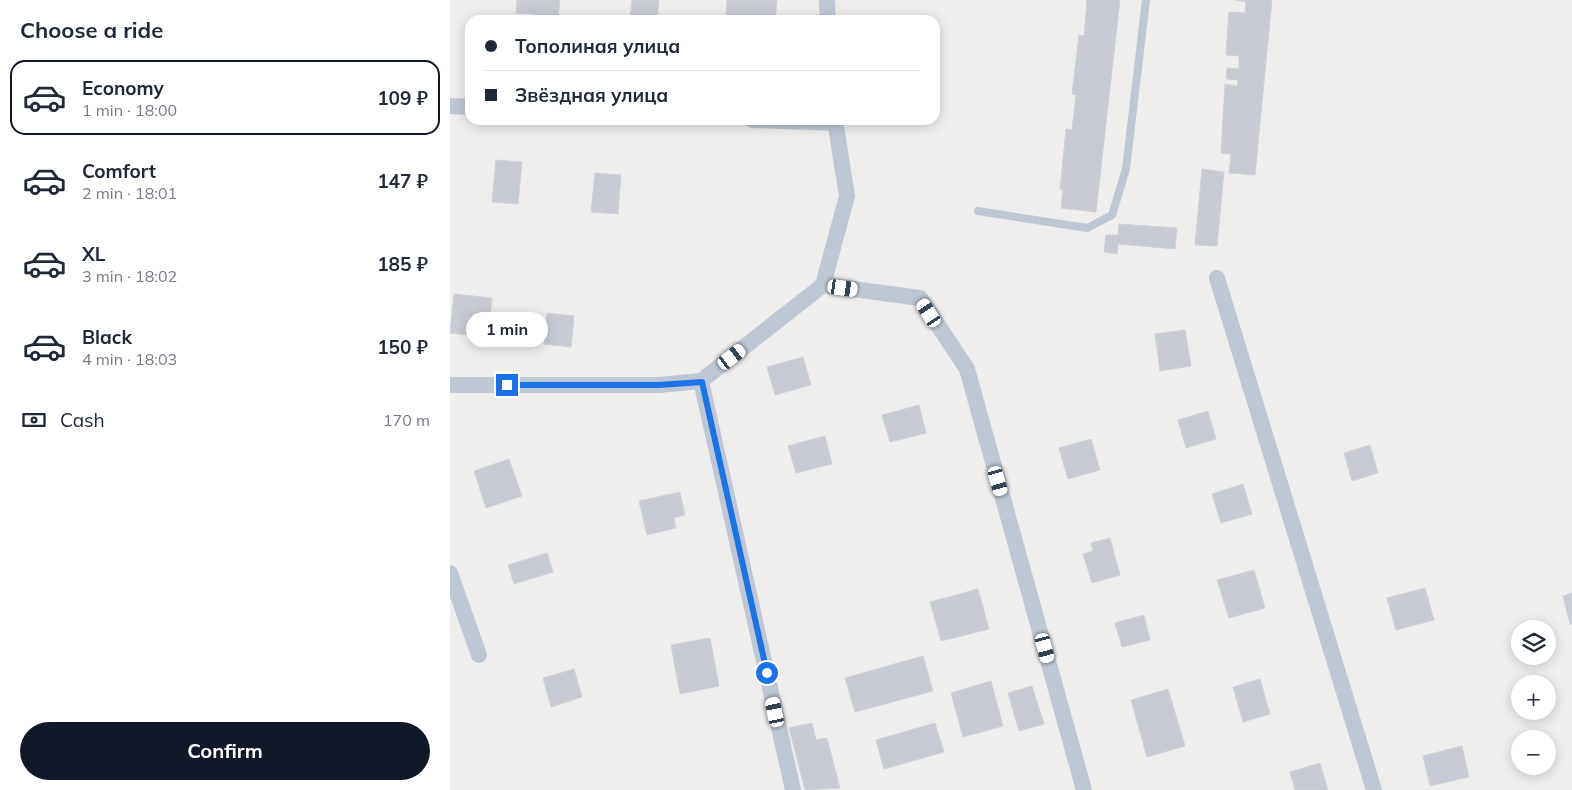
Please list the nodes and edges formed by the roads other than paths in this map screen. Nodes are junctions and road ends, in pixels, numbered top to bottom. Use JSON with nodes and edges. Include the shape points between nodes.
{"nodes":[{"id":1,"x":827,"y":0,"type":"edge"},
{"id":2,"x":1146,"y":0,"type":"edge"},
{"id":3,"x":828,"y":15,"type":"edge"},
{"id":4,"x":450,"y":106,"type":"edge"},
{"id":5,"x":465,"y":107,"type":"edge"},
{"id":6,"x":836,"y":125,"type":"edge"},
{"id":7,"x":978,"y":211,"type":"dead end"},
{"id":8,"x":1217,"y":278,"type":"dead end"},
{"id":9,"x":824,"y":285,"type":"junction"},
{"id":10,"x":702,"y":382,"type":"junction"},
{"id":11,"x":450,"y":385,"type":"edge"},
{"id":12,"x":450,"y":573,"type":"edge"},
{"id":13,"x":480,"y":655,"type":"dead end"},
{"id":14,"x":793,"y":790,"type":"edge"},
{"id":15,"x":1084,"y":790,"type":"edge"},
{"id":16,"x":1374,"y":790,"type":"edge"}],
"edges":[{"from":1,"to":3,"type":"street"},
{"from":2,"to":7,"type":"lane","via":[[1126,169],[1112,214],[1087,228]]},
{"from":4,"to":5,"type":"street"},
{"from":6,"to":9,"type":"street","via":[[847,196]]},
{"from":8,"to":16,"type":"street"},
{"from":9,"to":10,"type":"street"},
{"from":9,"to":15,"type":"street","via":[[920,298],[966,370]]},
{"from":10,"to":11,"type":"street"},
{"from":10,"to":14,"type":"street"},
{"from":12,"to":13,"type":"street"}]}
